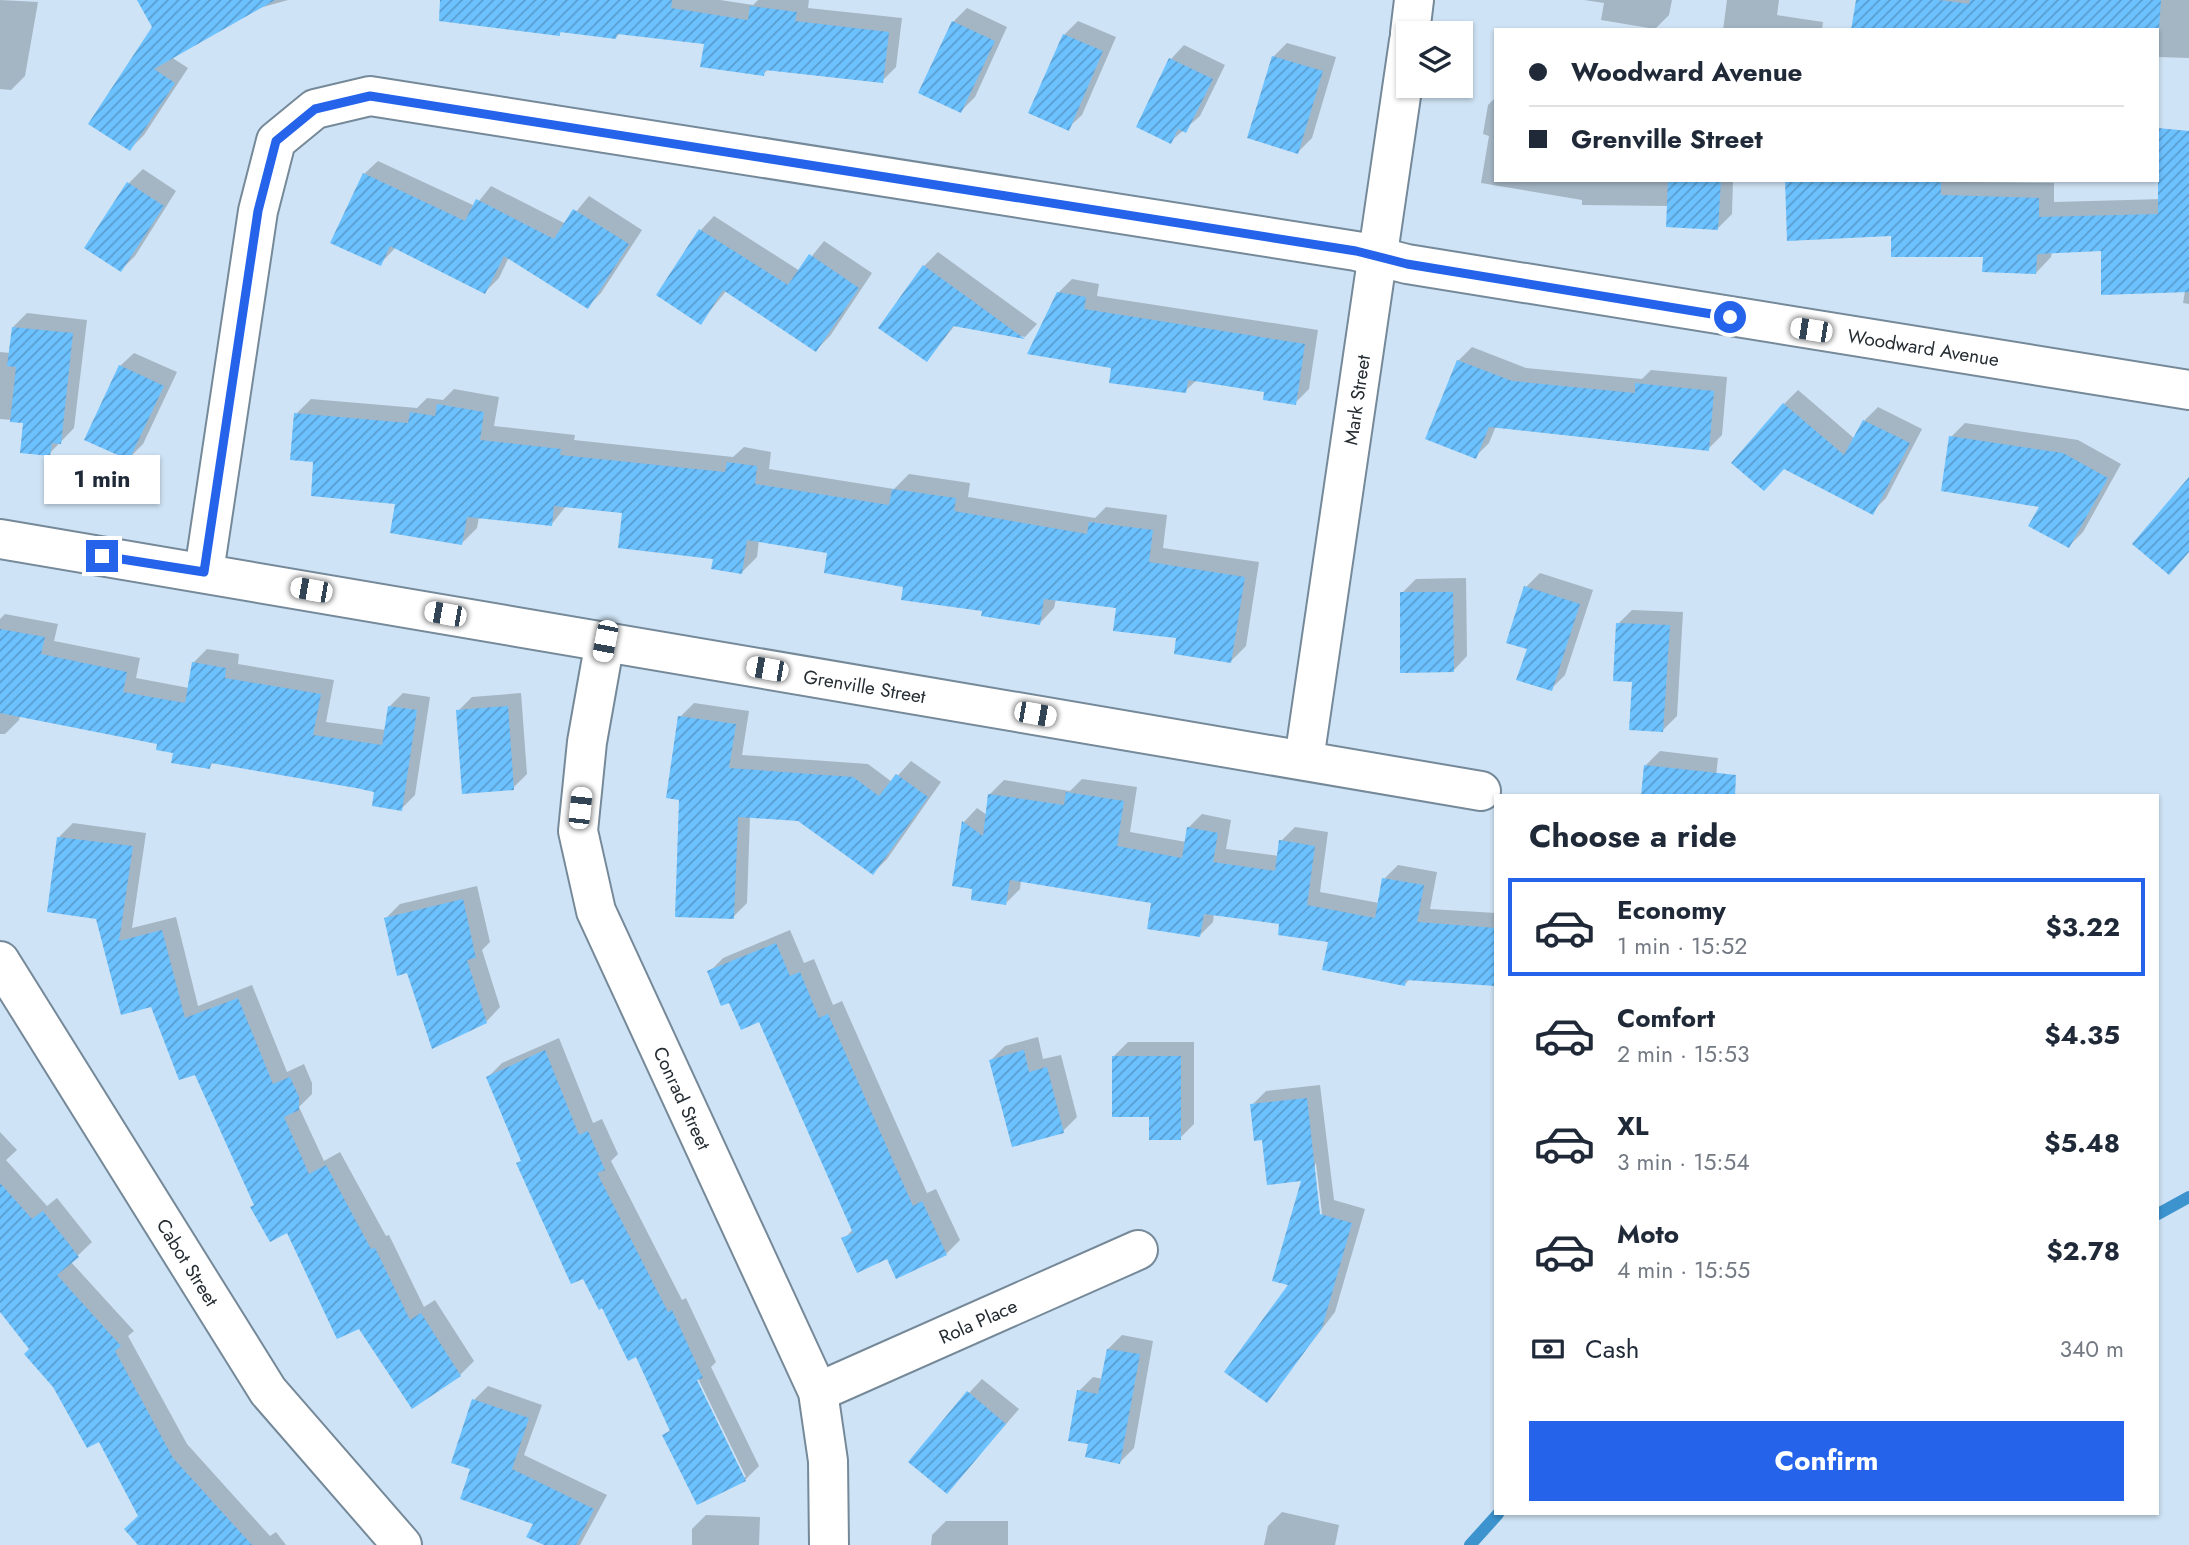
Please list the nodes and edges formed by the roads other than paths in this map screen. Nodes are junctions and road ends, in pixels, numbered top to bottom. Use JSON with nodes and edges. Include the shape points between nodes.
{"nodes":[{"id":1,"x":1414,"y":0,"type":"edge"},
{"id":2,"x":1411,"y":21,"type":"edge"},
{"id":3,"x":1401,"y":98,"type":"edge"},
{"id":4,"x":1379,"y":258,"type":"junction"},
{"id":5,"x":2189,"y":390,"type":"edge"},
{"id":6,"x":0,"y":539,"type":"edge"},
{"id":7,"x":204,"y":572,"type":"junction"},
{"id":8,"x":605,"y":641,"type":"junction"},
{"id":9,"x":1304,"y":760,"type":"junction"},
{"id":10,"x":1481,"y":791,"type":"dead end"},
{"id":11,"x":0,"y":961,"type":"edge"},
{"id":12,"x":1138,"y":1250,"type":"dead end"},
{"id":13,"x":818,"y":1392,"type":"junction"},
{"id":14,"x":402,"y":1545,"type":"edge"},
{"id":15,"x":829,"y":1545,"type":"edge"}],
"edges":[{"from":1,"to":2,"type":"street"},
{"from":3,"to":4,"type":"street","name":"Mark Street"},
{"from":4,"to":5,"type":"street","name":"Woodward Avenue"},
{"from":4,"to":7,"type":"street","name":"Woodward Avenue","via":[[370,96],[315,109],[276,141],[258,211]]},
{"from":4,"to":9,"type":"street","name":"Mark Street"},
{"from":6,"to":7,"type":"street","name":"Grenville Street"},
{"from":7,"to":8,"type":"street","name":"Grenville Street"},
{"from":8,"to":9,"type":"street","name":"Grenville Street"},
{"from":8,"to":13,"type":"street","name":"Conrad Street","via":[[587,742],[578,831],[596,911]]},
{"from":9,"to":10,"type":"street","name":"Grenville Street"},
{"from":11,"to":14,"type":"street","name":"Cabot Street","via":[[268,1391]]},
{"from":12,"to":13,"type":"street","name":"Rola Place"},
{"from":13,"to":15,"type":"street","name":"Conrad Street","via":[[828,1461]]}]}
